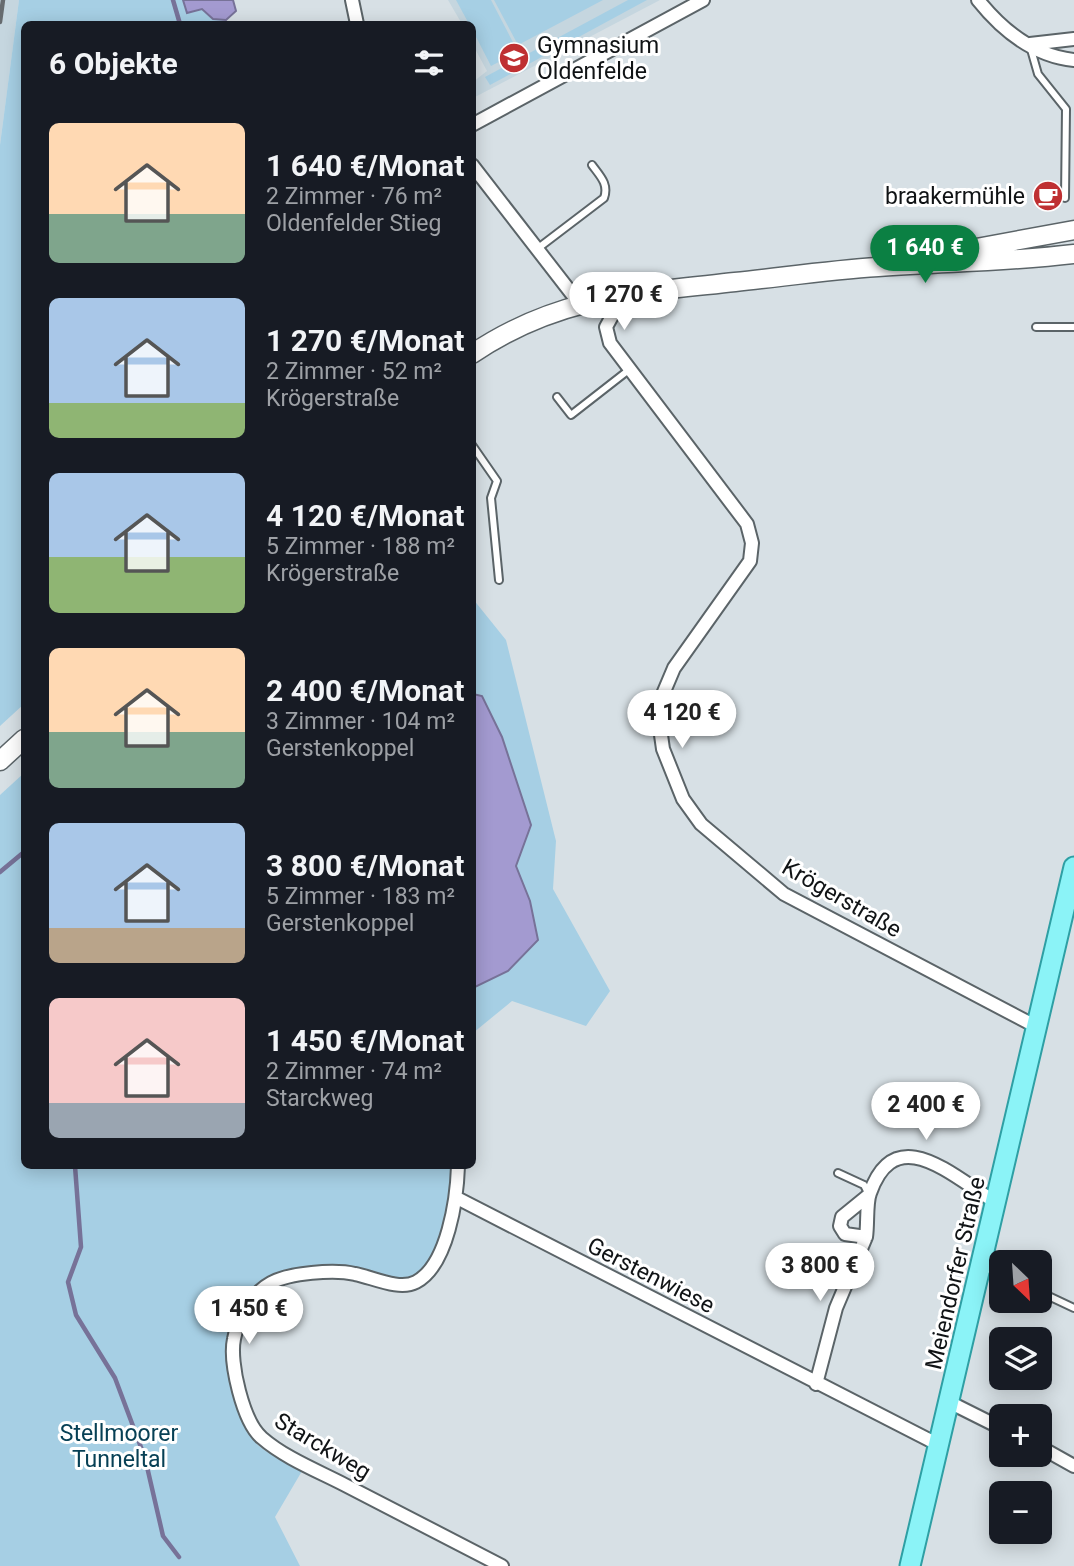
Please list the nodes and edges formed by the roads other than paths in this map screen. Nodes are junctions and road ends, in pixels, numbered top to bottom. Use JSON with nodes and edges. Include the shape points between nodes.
{"nodes":[{"id":1,"x":352,"y":0,"type":"edge"},
{"id":2,"x":703,"y":0,"type":"edge"},
{"id":3,"x":978,"y":0,"type":"edge"},
{"id":4,"x":356,"y":21,"type":"edge"},
{"id":5,"x":1074,"y":38,"type":"edge"},
{"id":6,"x":1030,"y":44,"type":"junction"},
{"id":7,"x":1074,"y":60,"type":"edge"},
{"id":8,"x":476,"y":123,"type":"edge"},
{"id":9,"x":592,"y":165,"type":"dead end"},
{"id":10,"x":476,"y":170,"type":"edge"},
{"id":11,"x":1065,"y":198,"type":"dead end"},
{"id":12,"x":1074,"y":230,"type":"edge"},
{"id":13,"x":537,"y":249,"type":"junction"},
{"id":14,"x":1074,"y":254,"type":"edge"},
{"id":15,"x":878,"y":267,"type":"junction"},
{"id":16,"x":624,"y":294,"type":"junction"},
{"id":17,"x":579,"y":303,"type":"junction"},
{"id":18,"x":1036,"y":327,"type":"dead end"},
{"id":19,"x":1074,"y":327,"type":"edge"},
{"id":20,"x":476,"y":352,"type":"edge"},
{"id":21,"x":630,"y":369,"type":"junction"},
{"id":22,"x":557,"y":397,"type":"dead end"},
{"id":23,"x":476,"y":451,"type":"edge"},
{"id":24,"x":499,"y":580,"type":"dead end"},
{"id":25,"x":21,"y":742,"type":"edge"},
{"id":26,"x":0,"y":761,"type":"edge"},
{"id":27,"x":1074,"y":867,"type":"edge"},
{"id":28,"x":1037,"y":1027,"type":"junction"},
{"id":29,"x":458,"y":1169,"type":"edge"},
{"id":30,"x":838,"y":1173,"type":"dead end"},
{"id":31,"x":869,"y":1195,"type":"junction"},
{"id":32,"x":457,"y":1198,"type":"junction"},
{"id":33,"x":996,"y":1203,"type":"junction"},
{"id":34,"x":866,"y":1237,"type":"junction"},
{"id":35,"x":982,"y":1266,"type":"junction"},
{"id":36,"x":989,"y":1269,"type":"edge"},
{"id":37,"x":1052,"y":1298,"type":"edge"},
{"id":38,"x":1074,"y":1308,"type":"edge"},
{"id":39,"x":816,"y":1384,"type":"junction"},
{"id":40,"x":949,"y":1402,"type":"junction"},
{"id":41,"x":989,"y":1422,"type":"edge"},
{"id":42,"x":939,"y":1445,"type":"junction"},
{"id":43,"x":1052,"y":1454,"type":"edge"},
{"id":44,"x":1074,"y":1466,"type":"edge"},
{"id":45,"x":502,"y":1566,"type":"edge"},
{"id":46,"x":910,"y":1566,"type":"edge"}],
"edges":[{"from":1,"to":4,"type":"street"},
{"from":2,"to":8,"type":"street"},
{"from":3,"to":6,"type":"street","via":[[1006,32]]},
{"from":5,"to":6,"type":"street"},
{"from":6,"to":7,"type":"street","via":[[1045,54]]},
{"from":6,"to":11,"type":"lane","via":[[1038,74],[1066,109]]},
{"from":9,"to":13,"type":"lane","via":[[604,181],[604,198]]},
{"from":10,"to":13,"type":"street"},
{"from":12,"to":15,"type":"main road"},
{"from":13,"to":17,"type":"street"},
{"from":14,"to":15,"type":"main road"},
{"from":15,"to":16,"type":"main road"},
{"from":16,"to":17,"type":"main road"},
{"from":16,"to":21,"type":"street","name":"Krögerstraße","via":[[606,330]]},
{"from":17,"to":20,"type":"main road"},
{"from":18,"to":19,"type":"lane"},
{"from":21,"to":22,"type":"lane","via":[[571,415]]},
{"from":21,"to":28,"type":"street","name":"Krögerstraße","via":[[747,524],[752,543],[750,561],[676,666],[663,694],[659,721],[663,749],[684,799],[701,824],[784,894]]},
{"from":23,"to":24,"type":"lane","via":[[497,481],[491,498]]},
{"from":25,"to":26,"type":"main road"},
{"from":27,"to":28,"type":"main road","name":"Meiendorfer Straße"},
{"from":28,"to":33,"type":"main road","name":"Meiendorfer Straße"},
{"from":29,"to":32,"type":"street","name":"Starckweg"},
{"from":30,"to":31,"type":"lane","via":[[864,1185]]},
{"from":31,"to":33,"type":"street","via":[[886,1165],[903,1155],[919,1157]]},
{"from":31,"to":34,"type":"street"},
{"from":31,"to":34,"type":"street","via":[[842,1217],[840,1226],[845,1234]]},
{"from":32,"to":39,"type":"street","name":"Gerstenwiese"},
{"from":32,"to":45,"type":"street","name":"Starckweg","via":[[442,1248],[426,1275],[413,1284],[377,1282],[329,1271],[273,1282],[245,1308],[236,1329],[232,1363],[250,1423],[261,1438]]},
{"from":33,"to":35,"type":"main road","name":"Meiendorfer Straße"},
{"from":34,"to":39,"type":"street","via":[[836,1308]]},
{"from":35,"to":36,"type":"lane"},
{"from":35,"to":40,"type":"main road","name":"Meiendorfer Straße"},
{"from":37,"to":38,"type":"lane"},
{"from":39,"to":42,"type":"street","name":"Gerstenwiese"},
{"from":40,"to":41,"type":"street","name":"Meiendorfer Straße"},
{"from":40,"to":42,"type":"main road","name":"Meiendorfer Straße"},
{"from":42,"to":46,"type":"main road","name":"Meiendorfer Straße"},
{"from":43,"to":44,"type":"street"}]}
